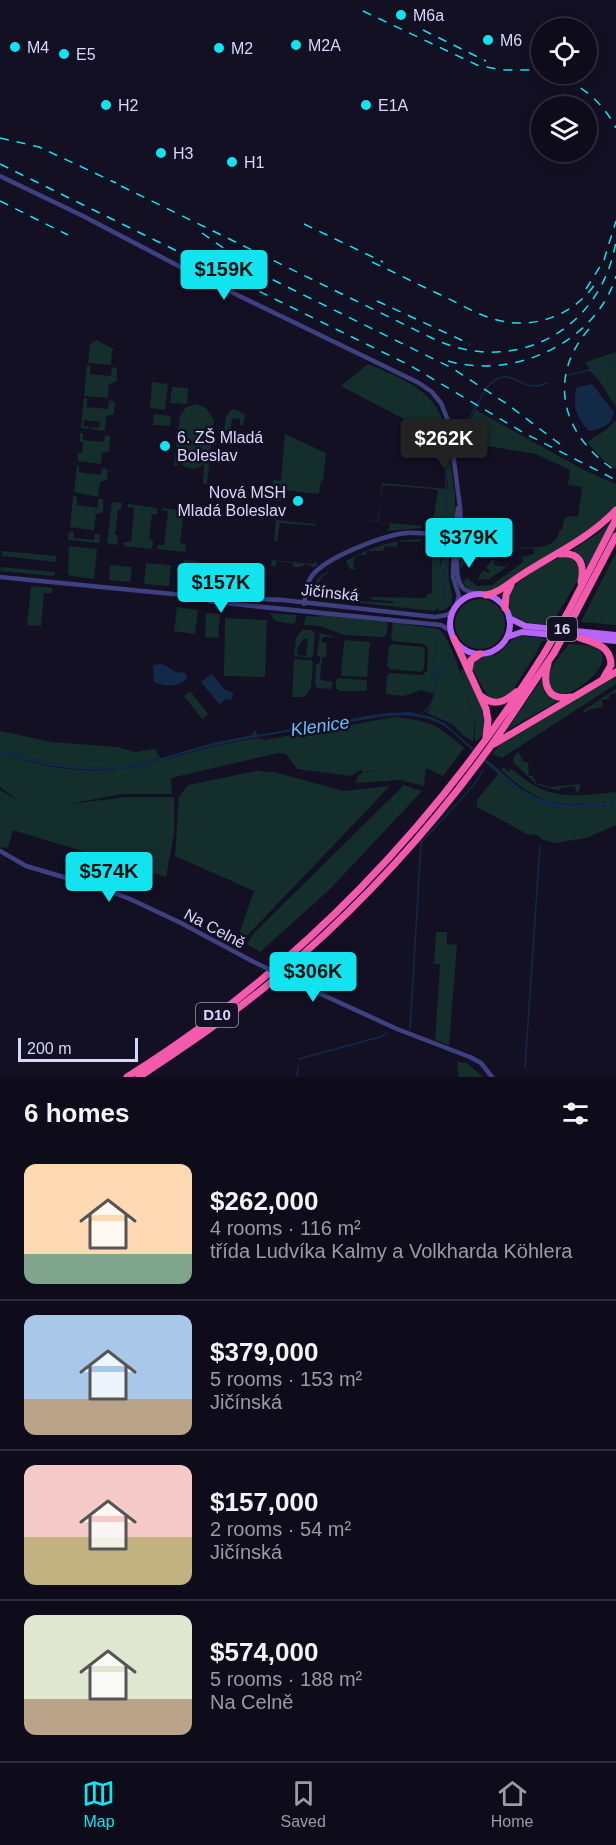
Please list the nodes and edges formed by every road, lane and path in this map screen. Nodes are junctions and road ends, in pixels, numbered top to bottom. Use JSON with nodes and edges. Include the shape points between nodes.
{"nodes":[{"id":1,"x":0,"y":176,"type":"edge"},
{"id":2,"x":458,"y":497,"type":"junction"},
{"id":3,"x":616,"y":510,"type":"edge"},
{"id":4,"x":616,"y":519,"type":"edge"},
{"id":5,"x":454,"y":532,"type":"junction"},
{"id":6,"x":463,"y":532,"type":"junction"},
{"id":7,"x":426,"y":533,"type":"junction"},
{"id":8,"x":616,"y":536,"type":"edge"},
{"id":9,"x":454,"y":540,"type":"junction"},
{"id":10,"x":461,"y":542,"type":"junction"},
{"id":11,"x":616,"y":543,"type":"edge"},
{"id":12,"x":610,"y":549,"type":"junction"},
{"id":13,"x":557,"y":554,"type":"junction"},
{"id":14,"x":0,"y":577,"type":"edge"},
{"id":15,"x":512,"y":582,"type":"junction"},
{"id":16,"x":579,"y":594,"type":"junction"},
{"id":17,"x":482,"y":595,"type":"junction"},
{"id":18,"x":202,"y":597,"type":"junction"},
{"id":19,"x":305,"y":603,"type":"junction"},
{"id":20,"x":455,"y":608,"type":"junction"},
{"id":21,"x":505,"y":608,"type":"junction"},
{"id":22,"x":303,"y":610,"type":"junction"},
{"id":23,"x":571,"y":614,"type":"junction"},
{"id":24,"x":509,"y":618,"type":"junction"},
{"id":25,"x":451,"y":631,"type":"junction"},
{"id":26,"x":616,"y":635,"type":"edge"},
{"id":27,"x":507,"y":638,"type":"junction"},
{"id":28,"x":580,"y":638,"type":"junction"},
{"id":29,"x":454,"y":639,"type":"junction"},
{"id":30,"x":616,"y":642,"type":"edge"},
{"id":31,"x":554,"y":653,"type":"junction"},
{"id":32,"x":480,"y":654,"type":"junction"},
{"id":33,"x":469,"y":670,"type":"junction"},
{"id":34,"x":616,"y":672,"type":"edge"},
{"id":35,"x":602,"y":679,"type":"junction"},
{"id":36,"x":526,"y":682,"type":"junction"},
{"id":37,"x":480,"y":694,"type":"junction"},
{"id":38,"x":573,"y":696,"type":"junction"},
{"id":39,"x":487,"y":745,"type":"junction"},
{"id":40,"x":472,"y":764,"type":"junction"},
{"id":41,"x":0,"y":851,"type":"edge"},
{"id":42,"x":127,"y":1077,"type":"edge"},
{"id":43,"x":139,"y":1077,"type":"edge"},
{"id":44,"x":492,"y":1077,"type":"edge"}],
"edges":[{"from":1,"to":2,"type":"street","via":[[432,392],[441,403],[450,428]]},
{"from":2,"to":5,"type":"street"},
{"from":2,"to":6,"type":"street"},
{"from":3,"to":13,"type":"highway"},
{"from":4,"to":16,"type":"highway","number":"D10"},
{"from":5,"to":6,"type":"street"},
{"from":5,"to":7,"type":"street"},
{"from":5,"to":9,"type":"street"},
{"from":6,"to":10,"type":"street"},
{"from":7,"to":9,"type":"street"},
{"from":7,"to":19,"type":"street","via":[[382,537],[325,566],[308,582]]},
{"from":8,"to":12,"type":"highway","number":"D10"},
{"from":9,"to":10,"type":"street"},
{"from":9,"to":20,"type":"street","via":[[453,577],[459,597]]},
{"from":10,"to":17,"type":"street","via":[[460,582],[467,591]]},
{"from":11,"to":12,"type":"highway"},
{"from":12,"to":23,"type":"highway","number":"D10"},
{"from":13,"to":15,"type":"highway"},
{"from":13,"to":16,"type":"highway","number":"16","via":[[576,556],[582,564]]},
{"from":14,"to":18,"type":"street","name":"Jičínská"},
{"from":15,"to":17,"type":"highway","via":[[497,592]]},
{"from":15,"to":21,"type":"highway"},
{"from":16,"to":23,"type":"highway","number":"D10"},
{"from":17,"to":20,"type":"main road","name":"Jičínská","via":[[464,599]]},
{"from":17,"to":21,"type":"main road","via":[[497,600]]},
{"from":18,"to":19,"type":"street","name":"Jičínská"},
{"from":18,"to":22,"type":"street","name":"Jičínská","via":[[213,602]]},
{"from":19,"to":20,"type":"street","name":"Jičínská","via":[[435,617],[447,615]]},
{"from":19,"to":22,"type":"street"},
{"from":20,"to":25,"type":"main road"},
{"from":21,"to":24,"type":"main road"},
{"from":22,"to":25,"type":"street","name":"Jičínská","via":[[441,625]]},
{"from":23,"to":31,"type":"highway","number":"D10","bridge":true},
{"from":23,"to":36,"type":"highway","number":"D10","bridge":true},
{"from":24,"to":26,"type":"main road","number":"16","via":[[525,626]]},
{"from":24,"to":27,"type":"main road"},
{"from":25,"to":29,"type":"main road"},
{"from":27,"to":28,"type":"main road","via":[[522,632]]},
{"from":27,"to":32,"type":"main road","via":[[495,650]]},
{"from":28,"to":30,"type":"main road"},
{"from":28,"to":35,"type":"highway","via":[[600,645],[610,656],[610,668]]},
{"from":29,"to":32,"type":"main road","via":[[465,650]]},
{"from":29,"to":33,"type":"highway"},
{"from":31,"to":38,"type":"highway","via":[[546,672],[547,687],[556,697]]},
{"from":31,"to":39,"type":"highway","number":"D10"},
{"from":32,"to":33,"type":"highway","via":[[471,660]]},
{"from":33,"to":37,"type":"highway"},
{"from":34,"to":35,"type":"highway"},
{"from":35,"to":38,"type":"highway"},
{"from":36,"to":37,"type":"highway","via":[[498,703],[487,701]]},
{"from":36,"to":39,"type":"highway","number":"D10"},
{"from":37,"to":39,"type":"highway","via":[[488,720]]},
{"from":38,"to":39,"type":"highway"},
{"from":39,"to":40,"type":"highway","number":"D10"},
{"from":40,"to":42,"type":"highway","number":"D10","via":[[400,846],[317,931],[208,1022]]},
{"from":40,"to":43,"type":"highway","number":"D10","via":[[399,858],[320,940],[260,992]]},
{"from":41,"to":44,"type":"street","name":"Na Celně","bridge":true,"via":[[26,866],[130,899],[297,983],[470,1057]]}]}
